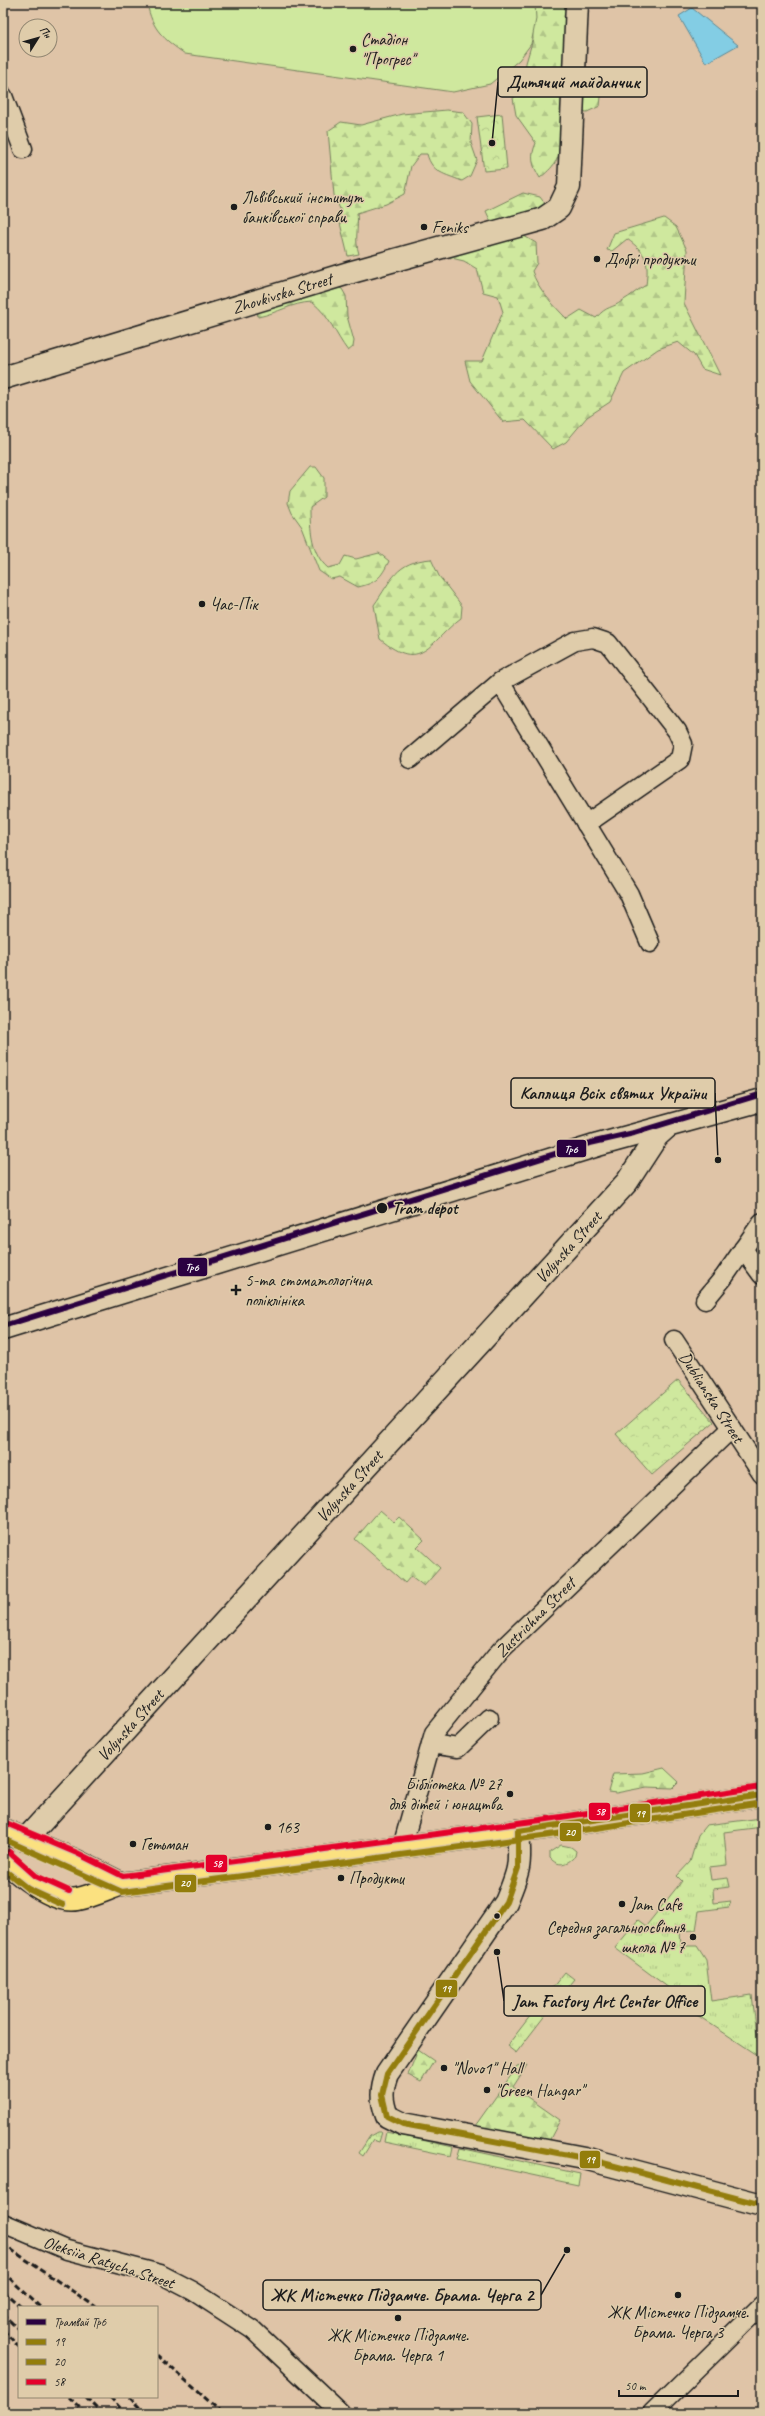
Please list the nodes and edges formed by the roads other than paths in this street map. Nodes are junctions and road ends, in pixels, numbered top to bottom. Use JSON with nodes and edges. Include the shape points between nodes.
{"nodes":[{"id":1,"x":577,"y":3,"type":"edge"},
{"id":2,"x":3,"y":96,"type":"edge"},
{"id":3,"x":23,"y":149,"type":"dead end"},
{"id":4,"x":3,"y":378,"type":"edge"},
{"id":5,"x":500,"y":682,"type":"junction"},
{"id":6,"x":410,"y":759,"type":"dead end"},
{"id":7,"x":586,"y":824,"type":"junction"},
{"id":8,"x":650,"y":943,"type":"dead end"},
{"id":9,"x":762,"y":1100,"type":"edge"},
{"id":10,"x":667,"y":1127,"type":"junction"},
{"id":11,"x":762,"y":1222,"type":"edge"},
{"id":12,"x":743,"y":1249,"type":"junction"},
{"id":13,"x":762,"y":1275,"type":"edge"},
{"id":14,"x":705,"y":1300,"type":"dead end"},
{"id":15,"x":3,"y":1329,"type":"edge"},
{"id":16,"x":674,"y":1340,"type":"dead end"},
{"id":17,"x":732,"y":1428,"type":"junction"},
{"id":18,"x":762,"y":1474,"type":"edge"},
{"id":19,"x":489,"y":1718,"type":"dead end"},
{"id":20,"x":431,"y":1744,"type":"junction"},
{"id":21,"x":762,"y":1795,"type":"edge"},
{"id":22,"x":3,"y":1830,"type":"edge"},
{"id":23,"x":518,"y":1831,"type":"junction"},
{"id":24,"x":25,"y":1840,"type":"junction"},
{"id":25,"x":402,"y":1848,"type":"junction"},
{"id":26,"x":74,"y":1860,"type":"junction"},
{"id":27,"x":9,"y":1864,"type":"edge"},
{"id":28,"x":122,"y":1884,"type":"junction"},
{"id":29,"x":77,"y":1899,"type":"junction"},
{"id":30,"x":762,"y":2205,"type":"edge"},
{"id":31,"x":3,"y":2223,"type":"edge"},
{"id":32,"x":762,"y":2305,"type":"edge"},
{"id":33,"x":341,"y":2413,"type":"edge"},
{"id":34,"x":652,"y":2413,"type":"edge"}],
"edges":[{"from":1,"to":4,"type":"street","name":"Zhovkivska Street","via":[[569,187],[559,208],[543,219],[352,272]]},
{"from":2,"to":3,"type":"street"},
{"from":5,"to":6,"type":"street"},
{"from":5,"to":7,"type":"street"},
{"from":5,"to":7,"type":"street","via":[[575,641],[593,638],[608,643],[677,731],[683,744],[680,759]]},
{"from":7,"to":8,"type":"street","via":[[629,894]]},
{"from":9,"to":10,"type":"street"},
{"from":10,"to":15,"type":"street","via":[[590,1147]]},
{"from":10,"to":24,"type":"street","name":"Volynska Street","via":[[657,1136],[627,1182]]},
{"from":11,"to":12,"type":"street"},
{"from":12,"to":13,"type":"street"},
{"from":12,"to":14,"type":"street"},
{"from":16,"to":17,"type":"street","name":"Dublianska Street"},
{"from":17,"to":18,"type":"street","name":"Dublianska Street"},
{"from":17,"to":20,"type":"street","name":"Zustrichna Street","via":[[501,1650],[434,1733]]},
{"from":19,"to":20,"type":"street","via":[[458,1748]]},
{"from":20,"to":25,"type":"street","name":"Zustrichna Street"},
{"from":21,"to":23,"type":"main road"},
{"from":22,"to":24,"type":"main road"},
{"from":23,"to":25,"type":"main road"},
{"from":23,"to":30,"type":"street","via":[[521,1854],[518,1873],[506,1902],[386,2074],[381,2089],[382,2103],[387,2116],[403,2124],[584,2158]]},
{"from":24,"to":26,"type":"main road"},
{"from":24,"to":27,"type":"main road"},
{"from":25,"to":28,"type":"main road"},
{"from":26,"to":28,"type":"main road"},
{"from":26,"to":29,"type":"main road","via":[[87,1871],[90,1881]]},
{"from":27,"to":29,"type":"main road","via":[[38,1888],[66,1898]]},
{"from":28,"to":29,"type":"main road"},
{"from":31,"to":33,"type":"street","name":"Oleksiia Ratycha Street","via":[[66,2250],[160,2274],[193,2291],[253,2330]]},
{"from":32,"to":34,"type":"street"}]}
